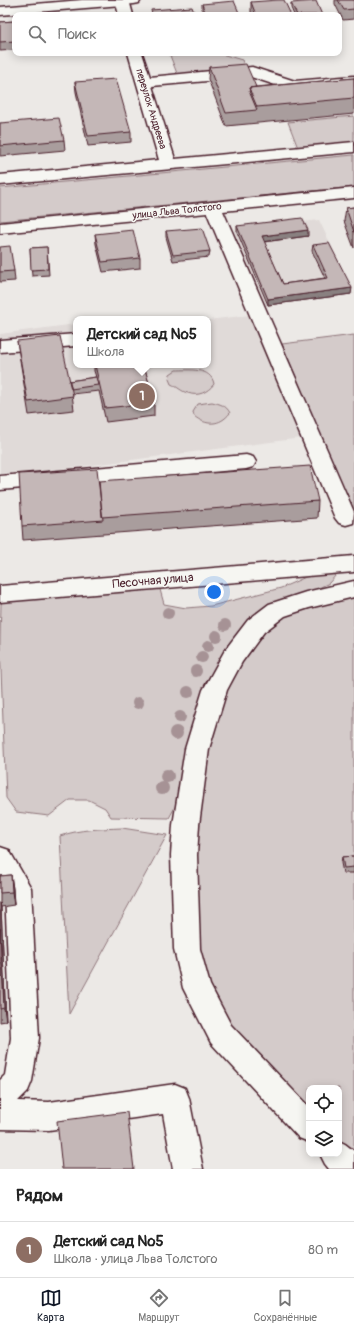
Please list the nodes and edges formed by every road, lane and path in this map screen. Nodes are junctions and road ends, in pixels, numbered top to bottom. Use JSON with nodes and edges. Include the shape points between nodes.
{"nodes":[{"id":1,"x":126,"y":0,"type":"edge"},
{"id":2,"x":0,"y":11,"type":"edge"},
{"id":3,"x":126,"y":12,"type":"edge"},
{"id":4,"x":136,"y":56,"type":"edge"},
{"id":5,"x":354,"y":81,"type":"edge"},
{"id":6,"x":143,"y":82,"type":"junction"},
{"id":7,"x":354,"y":148,"type":"edge"},
{"id":8,"x":168,"y":164,"type":"junction"},
{"id":9,"x":0,"y":180,"type":"edge"},
{"id":10,"x":354,"y":193,"type":"edge"},
{"id":11,"x":213,"y":207,"type":"junction"},
{"id":12,"x":0,"y":228,"type":"edge"},
{"id":13,"x":73,"y":340,"type":"edge"},
{"id":14,"x":0,"y":346,"type":"edge"},
{"id":15,"x":246,"y":462,"type":"dead end"},
{"id":16,"x":0,"y":483,"type":"edge"},
{"id":17,"x":346,"y":518,"type":"dead end"},
{"id":18,"x":354,"y":564,"type":"edge"},
{"id":19,"x":354,"y":589,"type":"edge"},
{"id":20,"x":0,"y":594,"type":"edge"},
{"id":21,"x":0,"y":858,"type":"edge"},
{"id":22,"x":0,"y":1100,"type":"edge"},
{"id":23,"x":0,"y":1115,"type":"edge"},
{"id":24,"x":306,"y":1125,"type":"edge"},
{"id":25,"x":338,"y":1157,"type":"edge"},
{"id":26,"x":354,"y":1168,"type":"edge"},
{"id":27,"x":188,"y":1169,"type":"edge"}],
"edges":[{"from":1,"to":2,"type":"street"},
{"from":1,"to":3,"type":"street"},
{"from":4,"to":6,"type":"street","name":"переулок Андреева"},
{"from":5,"to":6,"type":"street","via":[[294,86],[252,72]]},
{"from":6,"to":8,"type":"street","name":"переулок Андреева"},
{"from":7,"to":8,"type":"street"},
{"from":8,"to":9,"type":"street"},
{"from":10,"to":11,"type":"street","name":"улица Льва Толстого"},
{"from":11,"to":12,"type":"street","name":"улица Льва Толстого"},
{"from":11,"to":17,"type":"street"},
{"from":13,"to":14,"type":"street"},
{"from":15,"to":16,"type":"street"},
{"from":18,"to":20,"type":"street","name":"Песочная улица"},
{"from":19,"to":24,"type":"street","via":[[306,600],[277,610],[256,626],[233,656],[215,690],[197,749],[186,825],[184,855],[187,949],[197,988],[221,1034]]},
{"from":21,"to":22,"type":"street","via":[[18,888],[26,1038],[18,1081]]},
{"from":23,"to":27,"type":"street","via":[[49,1116],[175,1098]]},
{"from":25,"to":26,"type":"street"}]}
